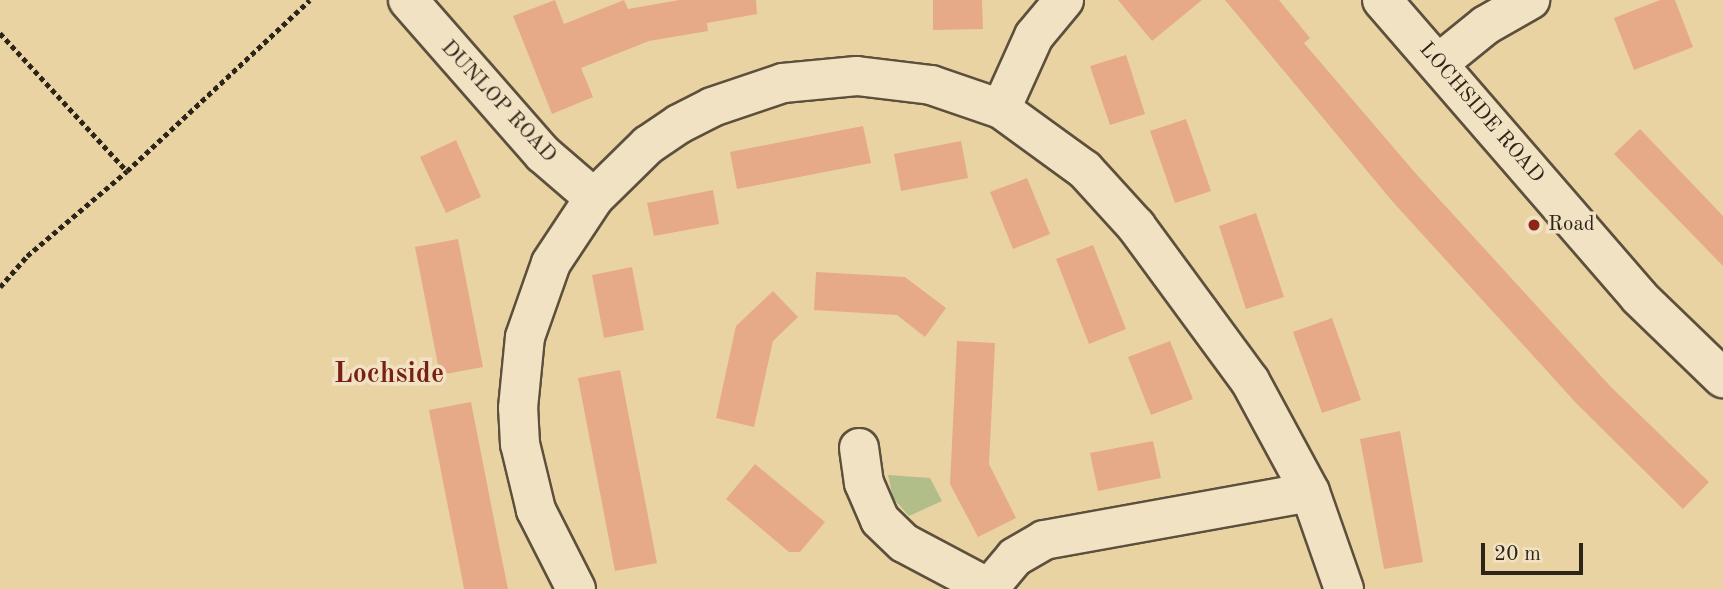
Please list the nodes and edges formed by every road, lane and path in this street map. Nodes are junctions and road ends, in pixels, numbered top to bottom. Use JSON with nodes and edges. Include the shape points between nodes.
{"nodes":[{"id":1,"x":310,"y":0,"type":"edge"},
{"id":2,"x":408,"y":0,"type":"edge"},
{"id":3,"x":1064,"y":0,"type":"edge"},
{"id":4,"x":1382,"y":0,"type":"edge"},
{"id":5,"x":1530,"y":0,"type":"edge"},
{"id":6,"x":0,"y":33,"type":"edge"},
{"id":7,"x":1439,"y":63,"type":"junction"},
{"id":8,"x":1001,"y":109,"type":"junction"},
{"id":9,"x":127,"y":172,"type":"junction"},
{"id":10,"x":594,"y":198,"type":"junction"},
{"id":11,"x":0,"y":287,"type":"edge"},
{"id":12,"x":1723,"y":378,"type":"edge"},
{"id":13,"x":859,"y":448,"type":"dead end"},
{"id":14,"x":1310,"y":492,"type":"junction"},
{"id":15,"x":576,"y":589,"type":"edge"},
{"id":16,"x":989,"y":589,"type":"edge"},
{"id":17,"x":1344,"y":589,"type":"edge"}],
"edges":[{"from":1,"to":9,"type":"path"},
{"from":2,"to":10,"type":"street","name":"DUNLOP ROAD","via":[[543,154]]},
{"from":3,"to":8,"type":"street","via":[[1034,36]]},
{"from":4,"to":7,"type":"street","name":"LOCHSIDE ROAD"},
{"from":5,"to":7,"type":"street","via":[[1486,25]]},
{"from":6,"to":9,"type":"path"},
{"from":7,"to":12,"type":"street","name":"LOCHSIDE ROAD","via":[[1639,297]]},
{"from":8,"to":10,"type":"street","via":[[967,95],[894,78],[820,77],[783,83],[712,107],[679,124],[648,145]]},
{"from":8,"to":14,"type":"street","via":[[1085,170],[1136,226],[1250,380]]},
{"from":9,"to":11,"type":"path","via":[[27,256]]},
{"from":10,"to":15,"type":"street","via":[[564,240],[536,299],[525,337],[517,408],[526,480]]},
{"from":13,"to":16,"type":"street","via":[[864,483],[880,520],[904,544]]},
{"from":14,"to":16,"type":"street","via":[[1044,540],[1015,557]]},
{"from":14,"to":17,"type":"street"}]}
